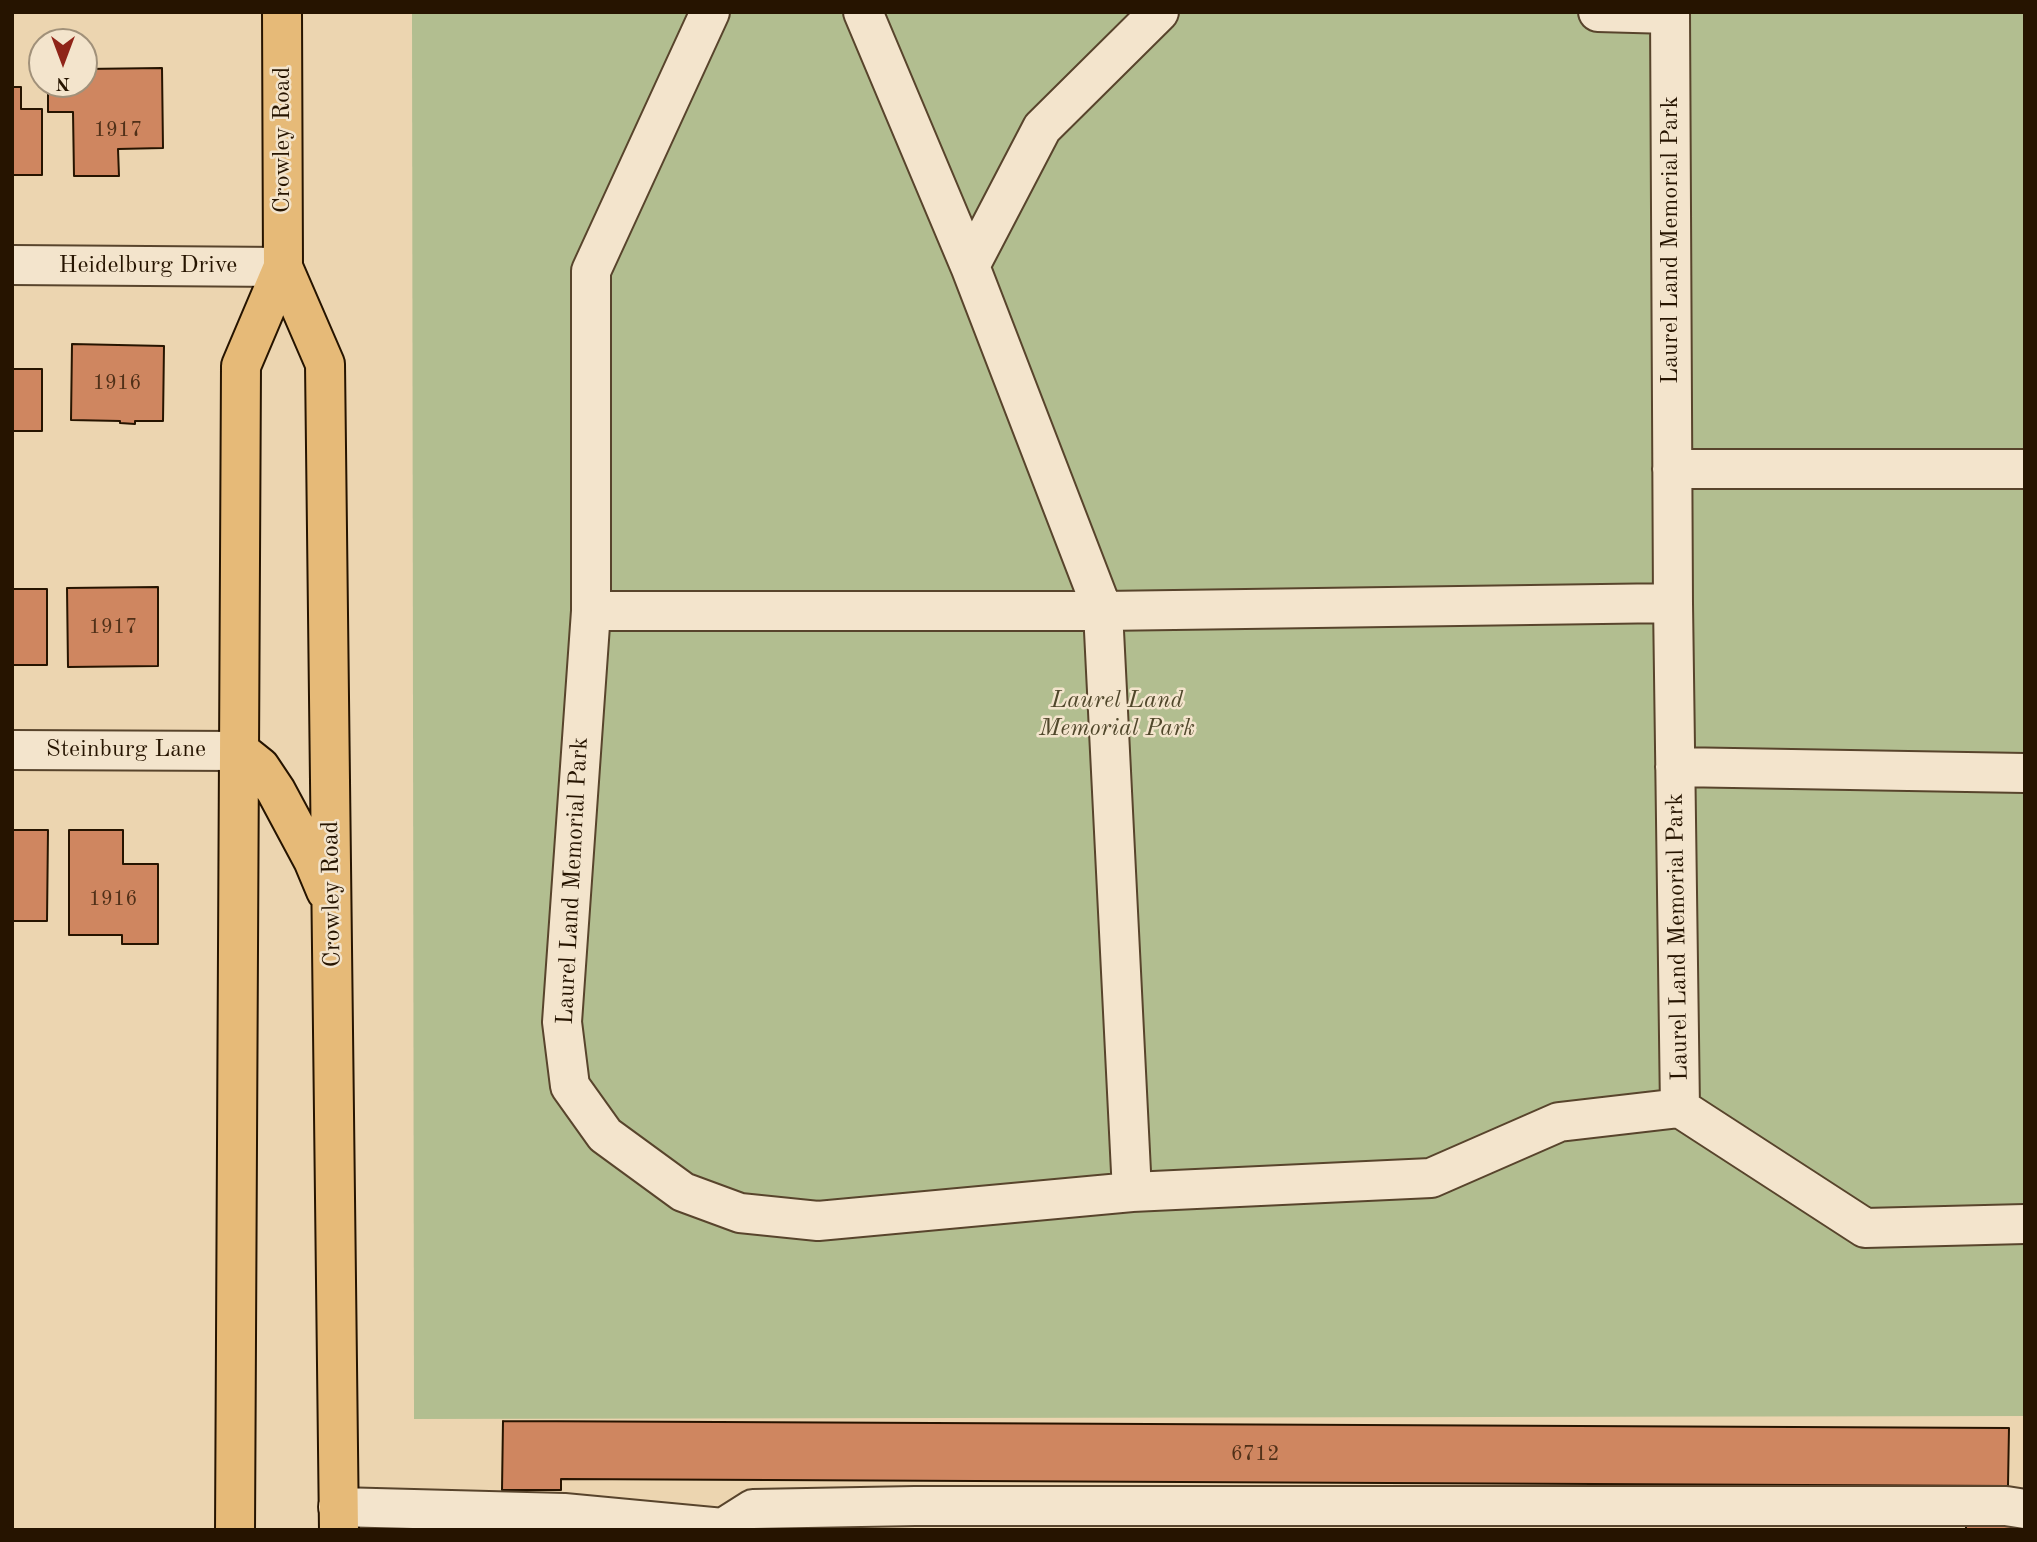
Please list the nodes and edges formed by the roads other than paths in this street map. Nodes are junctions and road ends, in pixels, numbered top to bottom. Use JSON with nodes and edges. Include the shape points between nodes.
{"nodes":[{"id":1,"x":282,"y":12,"type":"edge"},
{"id":2,"x":710,"y":12,"type":"edge"},
{"id":3,"x":863,"y":12,"type":"edge"},
{"id":4,"x":1158,"y":12,"type":"edge"},
{"id":5,"x":1598,"y":12,"type":"edge"},
{"id":6,"x":1670,"y":13,"type":"edge"},
{"id":7,"x":12,"y":265,"type":"edge"},
{"id":8,"x":970,"y":266,"type":"junction"},
{"id":9,"x":283,"y":267,"type":"junction"},
{"id":10,"x":1672,"y":468,"type":"junction"},
{"id":11,"x":2025,"y":468,"type":"edge"},
{"id":12,"x":1673,"y":603,"type":"junction"},
{"id":13,"x":591,"y":611,"type":"junction"},
{"id":14,"x":1103,"y":611,"type":"junction"},
{"id":15,"x":12,"y":750,"type":"edge"},
{"id":16,"x":240,"y":751,"type":"junction"},
{"id":17,"x":1675,"y":767,"type":"junction"},
{"id":18,"x":2025,"y":773,"type":"edge"},
{"id":19,"x":332,"y":906,"type":"junction"},
{"id":20,"x":1681,"y":1108,"type":"junction"},
{"id":21,"x":1132,"y":1192,"type":"junction"},
{"id":22,"x":2025,"y":1224,"type":"edge"},
{"id":23,"x":2025,"y":1509,"type":"edge"},
{"id":24,"x":338,"y":1518,"type":"edge"},
{"id":25,"x":915,"y":1518,"type":"edge"},
{"id":26,"x":1183,"y":1518,"type":"edge"},
{"id":27,"x":1692,"y":1518,"type":"edge"},
{"id":28,"x":1816,"y":1518,"type":"edge"},
{"id":29,"x":1943,"y":1518,"type":"edge"},
{"id":30,"x":724,"y":1529,"type":"edge"},
{"id":31,"x":235,"y":1530,"type":"edge"}],
"edges":[{"from":1,"to":9,"type":"main road","name":"Crowley Road"},
{"from":2,"to":13,"type":"street","name":"Laurel Land Memorial Park","via":[[591,271]]},
{"from":3,"to":8,"type":"street"},
{"from":4,"to":8,"type":"street","via":[[1042,128]]},
{"from":5,"to":6,"type":"street"},
{"from":6,"to":10,"type":"street","name":"Laurel Land Memorial Park"},
{"from":7,"to":9,"type":"street","name":"Heidelburg Drive"},
{"from":8,"to":14,"type":"street"},
{"from":9,"to":16,"type":"main road","name":"Crowley Road","via":[[241,366]]},
{"from":9,"to":19,"type":"main road","name":"Crowley Road","via":[[325,364]]},
{"from":10,"to":11,"type":"street"},
{"from":10,"to":12,"type":"street","name":"Laurel Land Memorial Park"},
{"from":12,"to":14,"type":"street"},
{"from":12,"to":17,"type":"street","name":"Laurel Land Memorial Park"},
{"from":13,"to":14,"type":"street"},
{"from":13,"to":21,"type":"street","name":"Laurel Land Memorial Park","via":[[562,1023],[569,1086],[605,1135],[683,1192],[740,1213],[818,1221]]},
{"from":14,"to":21,"type":"street"},
{"from":15,"to":16,"type":"street","name":"Steinburg Lane"},
{"from":16,"to":19,"type":"main road","via":[[260,767],[275,791]]},
{"from":16,"to":31,"type":"main road","name":"Crowley Road"},
{"from":17,"to":18,"type":"street","name":"Laurel Land Memorial Park"},
{"from":17,"to":20,"type":"street","name":"Laurel Land Memorial Park"},
{"from":19,"to":24,"type":"main road","name":"Crowley Road"},
{"from":20,"to":21,"type":"street","name":"Laurel Land Memorial Park","via":[[1559,1122],[1431,1178]]},
{"from":20,"to":22,"type":"street","name":"Laurel Land Memorial Park","via":[[1866,1228]]},
{"from":23,"to":29,"type":"street","via":[[2006,1506]]},
{"from":24,"to":30,"type":"street","via":[[564,1513]]},
{"from":25,"to":26,"type":"street"},
{"from":25,"to":30,"type":"street","via":[[753,1509]]},
{"from":26,"to":27,"type":"street"},
{"from":27,"to":28,"type":"street"},
{"from":28,"to":29,"type":"street"}]}
